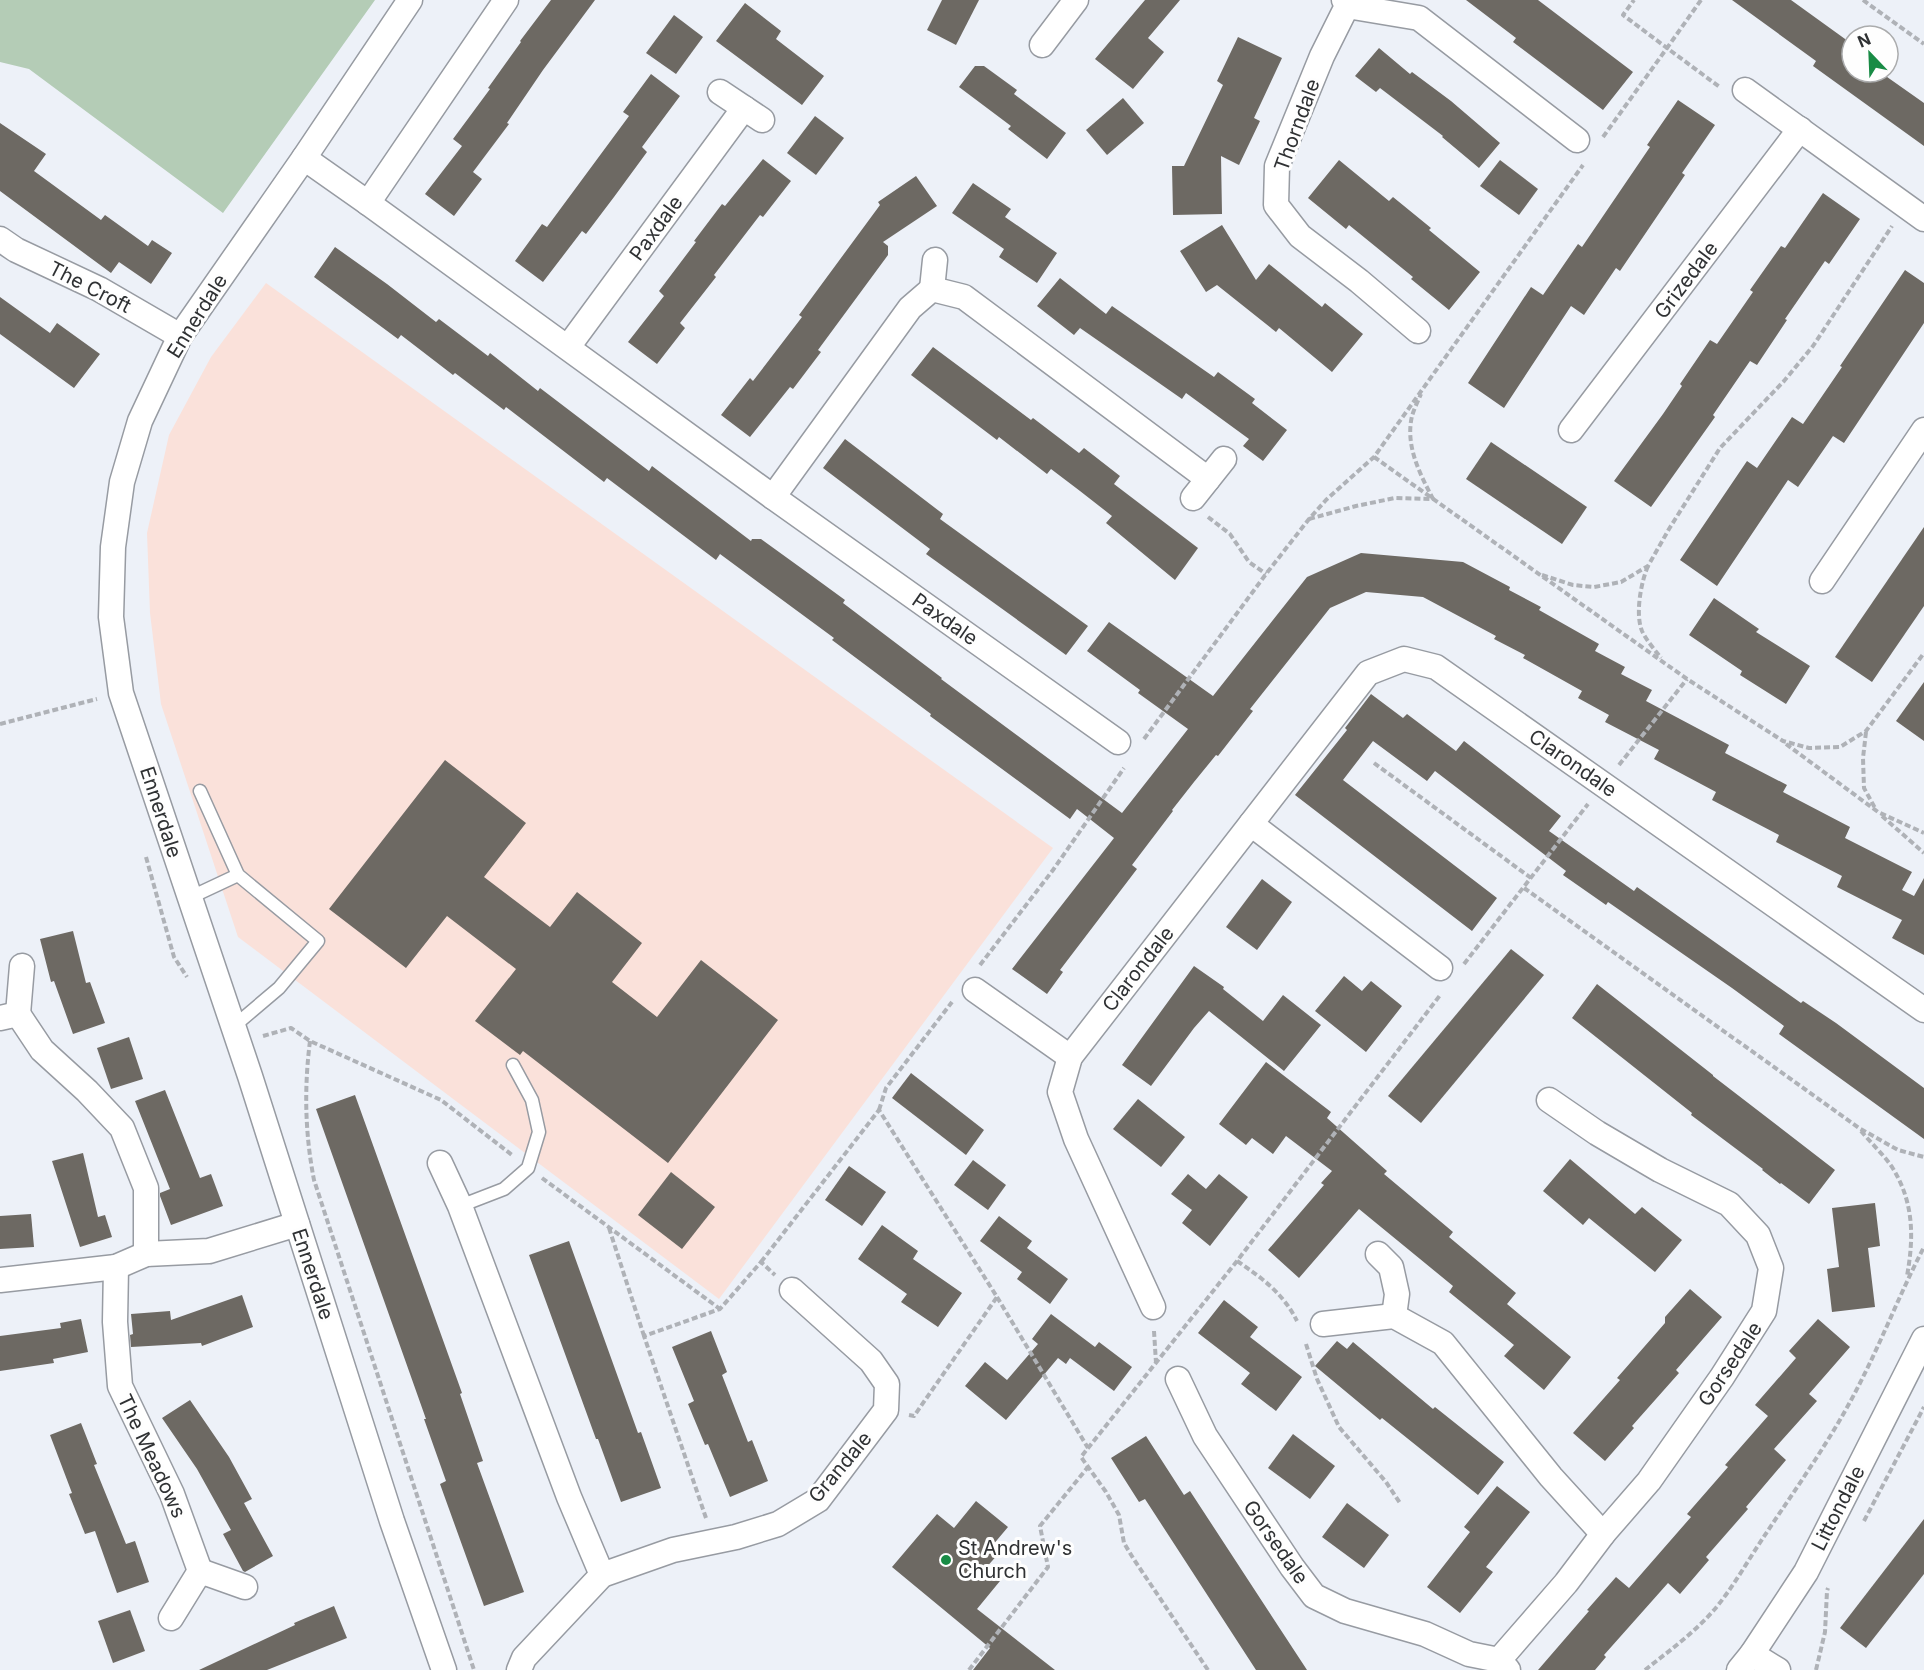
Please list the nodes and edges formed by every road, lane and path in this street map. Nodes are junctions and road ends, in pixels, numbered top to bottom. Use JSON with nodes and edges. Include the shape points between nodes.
{"nodes":[{"id":1,"x":410,"y":0,"type":"edge"},
{"id":2,"x":506,"y":0,"type":"edge"},
{"id":3,"x":1076,"y":0,"type":"edge"},
{"id":4,"x":1634,"y":0,"type":"edge"},
{"id":5,"x":1701,"y":0,"type":"edge"},
{"id":6,"x":1863,"y":0,"type":"edge"},
{"id":7,"x":1346,"y":3,"type":"edge"},
{"id":8,"x":1924,"y":44,"type":"edge"},
{"id":9,"x":1042,"y":45,"type":"dead end"},
{"id":10,"x":1667,"y":48,"type":"junction"},
{"id":11,"x":1745,"y":90,"type":"joint"},
{"id":12,"x":720,"y":92,"type":"dead end"},
{"id":13,"x":1800,"y":129,"type":"junction"},
{"id":14,"x":1588,"y":148,"type":"junction"},
{"id":15,"x":304,"y":158,"type":"junction"},
{"id":16,"x":368,"y":203,"type":"junction"},
{"id":17,"x":1915,"y":212,"type":"edge"},
{"id":18,"x":0,"y":239,"type":"edge"},
{"id":19,"x":935,"y":260,"type":"dead end"},
{"id":20,"x":932,"y":289,"type":"junction"},
{"id":21,"x":1418,"y":332,"type":"dead end"},
{"id":22,"x":180,"y":336,"type":"junction"},
{"id":23,"x":568,"y":347,"type":"junction"},
{"id":24,"x":1423,"y":389,"type":"junction"},
{"id":25,"x":1571,"y":430,"type":"dead end"},
{"id":26,"x":1924,"y":430,"type":"edge"},
{"id":27,"x":1374,"y":457,"type":"junction"},
{"id":28,"x":1224,"y":459,"type":"dead end"},
{"id":29,"x":1200,"y":488,"type":"junction"},
{"id":30,"x":773,"y":496,"type":"junction"},
{"id":31,"x":1433,"y":499,"type":"junction"},
{"id":32,"x":1309,"y":519,"type":"junction"},
{"id":33,"x":1648,"y":566,"type":"junction"},
{"id":34,"x":1539,"y":573,"type":"junction"},
{"id":35,"x":1266,"y":574,"type":"junction"},
{"id":36,"x":1822,"y":581,"type":"dead end"},
{"id":37,"x":1924,"y":652,"type":"edge"},
{"id":38,"x":1663,"y":662,"type":"junction"},
{"id":39,"x":1687,"y":679,"type":"junction"},
{"id":40,"x":121,"y":693,"type":"junction"},
{"id":41,"x":0,"y":724,"type":"edge"},
{"id":42,"x":1866,"y":731,"type":"junction"},
{"id":43,"x":1783,"y":741,"type":"junction"},
{"id":44,"x":1128,"y":750,"type":"junction"},
{"id":45,"x":1374,"y":763,"type":"dead end"},
{"id":46,"x":1604,"y":785,"type":"junction"},
{"id":47,"x":201,"y":791,"type":"dead end"},
{"id":48,"x":1878,"y":812,"type":"junction"},
{"id":49,"x":1251,"y":824,"type":"junction"},
{"id":50,"x":1924,"y":833,"type":"edge"},
{"id":51,"x":1924,"y":853,"type":"edge"},
{"id":52,"x":238,"y":875,"type":"junction"},
{"id":53,"x":1531,"y":878,"type":"junction"},
{"id":54,"x":1524,"y":888,"type":"junction"},
{"id":55,"x":189,"y":898,"type":"junction"},
{"id":56,"x":22,"y":966,"type":"dead end"},
{"id":57,"x":1449,"y":975,"type":"junction"},
{"id":58,"x":969,"y":986,"type":"junction"},
{"id":59,"x":1924,"y":1010,"type":"edge"},
{"id":60,"x":9,"y":1016,"type":"edge"},
{"id":61,"x":233,"y":1027,"type":"junction"},
{"id":62,"x":310,"y":1041,"type":"dead end"},
{"id":63,"x":1070,"y":1057,"type":"junction"},
{"id":64,"x":513,"y":1065,"type":"dead end"},
{"id":65,"x":1549,"y":1100,"type":"dead end"},
{"id":66,"x":879,"y":1110,"type":"junction"},
{"id":67,"x":1859,"y":1128,"type":"junction"},
{"id":68,"x":1924,"y":1157,"type":"edge"},
{"id":69,"x":440,"y":1163,"type":"dead end"},
{"id":70,"x":528,"y":1167,"type":"junction"},
{"id":71,"x":460,"y":1206,"type":"junction"},
{"id":72,"x":297,"y":1224,"type":"junction"},
{"id":73,"x":609,"y":1227,"type":"junction"},
{"id":74,"x":1924,"y":1246,"type":"edge"},
{"id":75,"x":146,"y":1254,"type":"junction"},
{"id":76,"x":1378,"y":1254,"type":"dead end"},
{"id":77,"x":1237,"y":1261,"type":"junction"},
{"id":78,"x":761,"y":1262,"type":"junction"},
{"id":79,"x":116,"y":1267,"type":"junction"},
{"id":80,"x":0,"y":1280,"type":"edge"},
{"id":81,"x":1906,"y":1282,"type":"junction"},
{"id":82,"x":792,"y":1290,"type":"joint"},
{"id":83,"x":997,"y":1297,"type":"junction"},
{"id":84,"x":1153,"y":1307,"type":"joint"},
{"id":85,"x":720,"y":1309,"type":"junction"},
{"id":86,"x":1394,"y":1316,"type":"junction"},
{"id":87,"x":1312,"y":1327,"type":"joint"},
{"id":88,"x":644,"y":1336,"type":"junction"},
{"id":89,"x":1924,"y":1338,"type":"edge"},
{"id":90,"x":1305,"y":1340,"type":"dead end"},
{"id":91,"x":1155,"y":1362,"type":"junction"},
{"id":92,"x":1178,"y":1380,"type":"joint"},
{"id":93,"x":1924,"y":1407,"type":"edge"},
{"id":94,"x":886,"y":1410,"type":"junction"},
{"id":95,"x":1088,"y":1448,"type":"junction"},
{"id":96,"x":1088,"y":1467,"type":"junction"},
{"id":97,"x":1400,"y":1503,"type":"dead end"},
{"id":98,"x":1860,"y":1528,"type":"dead end"},
{"id":99,"x":1603,"y":1534,"type":"junction"},
{"id":100,"x":714,"y":1542,"type":"junction"},
{"id":101,"x":201,"y":1571,"type":"junction"},
{"id":102,"x":602,"y":1575,"type":"junction"},
{"id":103,"x":1831,"y":1582,"type":"dead end"},
{"id":104,"x":245,"y":1587,"type":"dead end"},
{"id":105,"x":171,"y":1618,"type":"dead end"},
{"id":106,"x":1746,"y":1662,"type":"edge"},
{"id":107,"x":1503,"y":1665,"type":"edge"},
{"id":108,"x":444,"y":1670,"type":"edge"},
{"id":109,"x":474,"y":1670,"type":"edge"},
{"id":110,"x":519,"y":1670,"type":"edge"},
{"id":111,"x":969,"y":1670,"type":"edge"},
{"id":112,"x":1208,"y":1670,"type":"edge"},
{"id":113,"x":1645,"y":1670,"type":"edge"},
{"id":114,"x":1778,"y":1670,"type":"edge"},
{"id":115,"x":1816,"y":1670,"type":"edge"}],
"edges":[{"from":1,"to":15,"type":"street","name":"Ennerdale"},
{"from":2,"to":16,"type":"street"},
{"from":3,"to":9,"type":"street"},
{"from":4,"to":10,"type":"path","via":[[1623,15]]},
{"from":5,"to":10,"type":"path"},
{"from":6,"to":8,"type":"path"},
{"from":7,"to":14,"type":"street","name":"Thorndale","via":[[1419,18]]},
{"from":7,"to":21,"type":"street","name":"Thorndale","via":[[1277,166],[1276,205],[1300,236]]},
{"from":10,"to":11,"type":"path","via":[[1726,92]]},
{"from":10,"to":14,"type":"path"},
{"from":11,"to":13,"type":"street"},
{"from":12,"to":23,"type":"street","name":"Paxdale","via":[[753,114]]},
{"from":13,"to":17,"type":"street"},
{"from":13,"to":25,"type":"street","name":"Grizedale"},
{"from":14,"to":24,"type":"path"},
{"from":15,"to":16,"type":"street","name":"Paxdale"},
{"from":15,"to":22,"type":"street","name":"Ennerdale"},
{"from":16,"to":23,"type":"street","name":"Paxdale"},
{"from":17,"to":33,"type":"path","via":[[1784,381],[1720,447]]},
{"from":18,"to":22,"type":"street","name":"The Croft"},
{"from":19,"to":20,"type":"street"},
{"from":20,"to":29,"type":"street","via":[[963,297]]},
{"from":20,"to":30,"type":"street","via":[[910,308]]},
{"from":22,"to":40,"type":"street","name":"Ennerdale","via":[[140,421],[122,482],[112,547],[111,617]]},
{"from":23,"to":30,"type":"street","name":"Paxdale"},
{"from":24,"to":27,"type":"path"},
{"from":24,"to":31,"type":"path","via":[[1412,417],[1410,439],[1419,474]]},
{"from":26,"to":36,"type":"street"},
{"from":27,"to":31,"type":"path"},
{"from":27,"to":32,"type":"path"},
{"from":28,"to":29,"type":"street"},
{"from":29,"to":35,"type":"path","via":[[1200,511],[1230,534],[1249,562]]},
{"from":30,"to":44,"type":"street","name":"Paxdale"},
{"from":31,"to":32,"type":"path","via":[[1395,498]]},
{"from":31,"to":34,"type":"path"},
{"from":32,"to":35,"type":"path"},
{"from":33,"to":34,"type":"path","via":[[1621,582],[1594,587],[1573,585]]},
{"from":33,"to":38,"type":"path","via":[[1639,606],[1641,630]]},
{"from":34,"to":38,"type":"path"},
{"from":35,"to":44,"type":"path"},
{"from":37,"to":42,"type":"path"},
{"from":38,"to":39,"type":"path"},
{"from":39,"to":43,"type":"path"},
{"from":39,"to":46,"type":"path"},
{"from":40,"to":41,"type":"path"},
{"from":40,"to":55,"type":"street","name":"Ennerdale"},
{"from":42,"to":43,"type":"path","via":[[1840,747],[1809,748]]},
{"from":42,"to":48,"type":"path","via":[[1864,788]]},
{"from":43,"to":48,"type":"path"},
{"from":44,"to":58,"type":"path","via":[[1053,870]]},
{"from":45,"to":53,"type":"path"},
{"from":46,"to":49,"type":"street","name":"Clarondale","via":[[1436,667],[1404,660],[1368,673]]},
{"from":46,"to":53,"type":"path"},
{"from":46,"to":59,"type":"street","name":"Clarondale"},
{"from":47,"to":52,"type":"lane"},
{"from":48,"to":50,"type":"path"},
{"from":48,"to":51,"type":"path"},
{"from":49,"to":57,"type":"street"},
{"from":49,"to":63,"type":"street","name":"Clarondale"},
{"from":52,"to":55,"type":"lane"},
{"from":52,"to":61,"type":"lane","via":[[318,941],[279,988]]},
{"from":53,"to":54,"type":"path"},
{"from":54,"to":57,"type":"path"},
{"from":54,"to":67,"type":"path"},
{"from":55,"to":61,"type":"street","name":"Ennerdale"},
{"from":56,"to":60,"type":"street"},
{"from":57,"to":77,"type":"path"},
{"from":58,"to":63,"type":"street"},
{"from":58,"to":66,"type":"path","via":[[886,1088]]},
{"from":60,"to":75,"type":"street","via":[[122,1128],[146,1188]]},
{"from":61,"to":72,"type":"street","name":"Ennerdale"},
{"from":62,"to":109,"type":"path","via":[[306,1096],[314,1180]]},
{"from":63,"to":84,"type":"street","name":"Clarondale","via":[[1060,1092],[1076,1139]]},
{"from":64,"to":70,"type":"lane","via":[[532,1100],[538,1132]]},
{"from":65,"to":99,"type":"street","name":"Gorsedale","via":[[1660,1170],[1729,1204],[1758,1234],[1771,1268],[1764,1311],[1649,1481]]},
{"from":66,"to":78,"type":"path"},
{"from":66,"to":83,"type":"path"},
{"from":67,"to":68,"type":"path","via":[[1898,1150]]},
{"from":67,"to":81,"type":"path","via":[[1892,1167],[1910,1207],[1912,1248]]},
{"from":69,"to":71,"type":"street"},
{"from":70,"to":71,"type":"lane","via":[[504,1189]]},
{"from":70,"to":73,"type":"path"},
{"from":71,"to":102,"type":"street"},
{"from":72,"to":75,"type":"street","via":[[209,1251]]},
{"from":72,"to":108,"type":"street","name":"Ennerdale"},
{"from":73,"to":85,"type":"path"},
{"from":73,"to":88,"type":"path"},
{"from":74,"to":81,"type":"path"},
{"from":75,"to":79,"type":"street"},
{"from":76,"to":86,"type":"street","via":[[1391,1267],[1397,1294]]},
{"from":77,"to":87,"type":"path","via":[[1277,1291],[1292,1311]]},
{"from":77,"to":91,"type":"path"},
{"from":78,"to":82,"type":"path"},
{"from":78,"to":85,"type":"path"},
{"from":79,"to":80,"type":"street"},
{"from":79,"to":101,"type":"street","name":"The Meadows","via":[[120,1386],[172,1494]]},
{"from":81,"to":113,"type":"path","via":[[1880,1344],[1842,1416],[1716,1608]]},
{"from":82,"to":94,"type":"street","via":[[871,1361],[887,1384]]},
{"from":83,"to":94,"type":"path","via":[[914,1416]]},
{"from":83,"to":95,"type":"path"},
{"from":84,"to":91,"type":"path"},
{"from":85,"to":88,"type":"path"},
{"from":86,"to":87,"type":"street"},
{"from":86,"to":99,"type":"street","via":[[1443,1343],[1551,1477]]},
{"from":88,"to":100,"type":"path"},
{"from":89,"to":106,"type":"street","name":"Littondale","via":[[1806,1572]]},
{"from":90,"to":97,"type":"path","via":[[1317,1379],[1339,1427]]},
{"from":91,"to":92,"type":"path"},
{"from":91,"to":95,"type":"path"},
{"from":92,"to":107,"type":"street","name":"Gorsedale","via":[[1205,1436],[1314,1596],[1345,1611],[1425,1634]]},
{"from":93,"to":98,"type":"path"},
{"from":94,"to":100,"type":"street","name":"Grandale","via":[[818,1500],[778,1524]]},
{"from":95,"to":96,"type":"path","via":[[1081,1457]]},
{"from":96,"to":111,"type":"path","via":[[1040,1527],[1048,1567]]},
{"from":96,"to":112,"type":"path","via":[[1119,1515],[1124,1543]]},
{"from":99,"to":107,"type":"street","name":"Gorsedale"},
{"from":100,"to":102,"type":"street","name":"Grandale","via":[[673,1550]]},
{"from":101,"to":104,"type":"street"},
{"from":101,"to":105,"type":"street"},
{"from":102,"to":110,"type":"street","name":"Grandale","via":[[524,1658]]},
{"from":103,"to":115,"type":"path"},
{"from":106,"to":114,"type":"street"}]}
